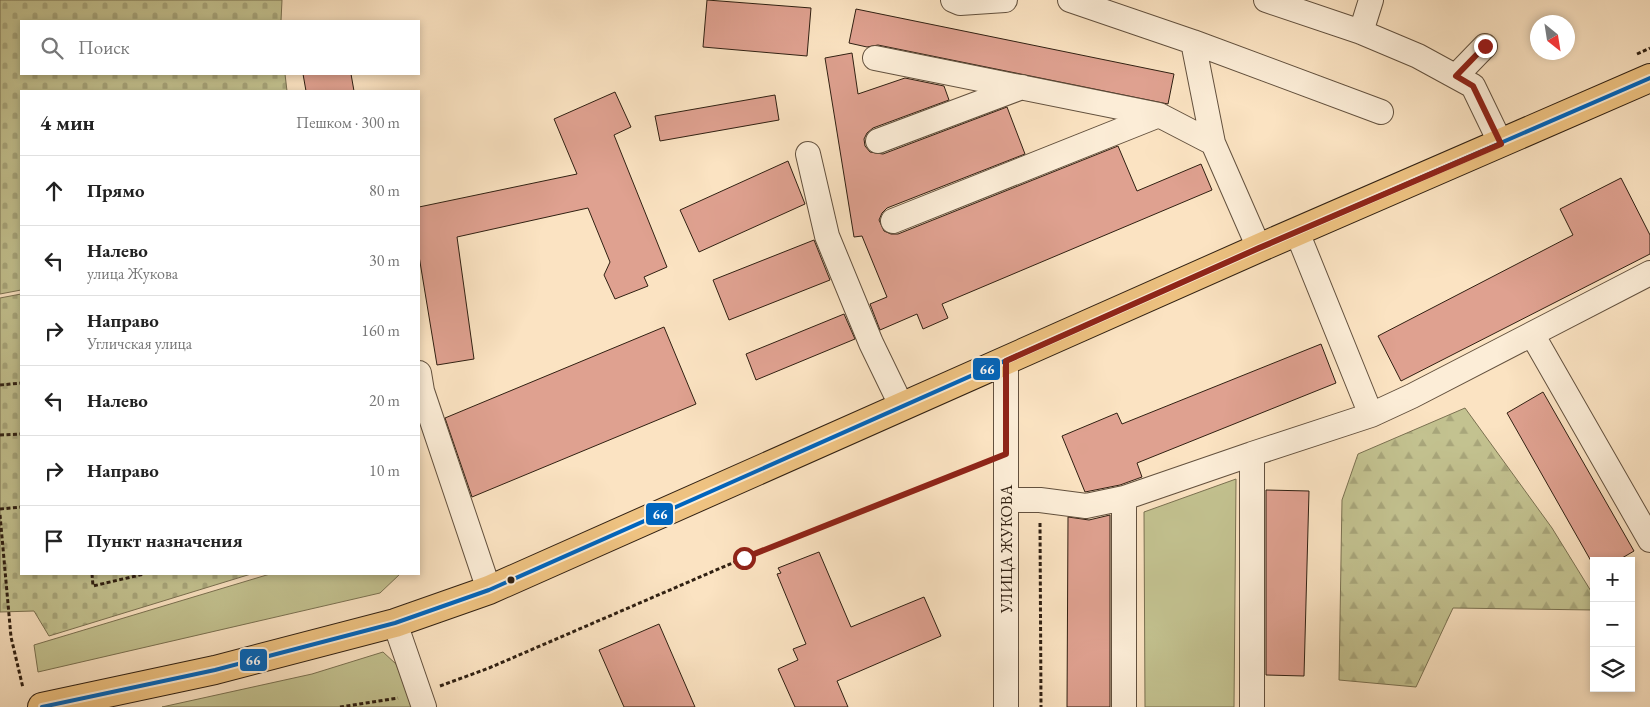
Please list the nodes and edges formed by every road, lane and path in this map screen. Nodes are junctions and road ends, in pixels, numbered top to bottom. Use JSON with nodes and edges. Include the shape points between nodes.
{"nodes":[{"id":1,"x":953,"y":0,"type":"edge"},
{"id":2,"x":1005,"y":0,"type":"edge"},
{"id":3,"x":1070,"y":0,"type":"edge"},
{"id":4,"x":1266,"y":0,"type":"edge"},
{"id":5,"x":1371,"y":0,"type":"edge"},
{"id":6,"x":1361,"y":32,"type":"junction"},
{"id":7,"x":1193,"y":42,"type":"junction"},
{"id":8,"x":1485,"y":46,"type":"dead end"},
{"id":9,"x":875,"y":58,"type":"dead end"},
{"id":10,"x":1456,"y":76,"type":"junction"},
{"id":11,"x":1650,"y":78,"type":"edge"},
{"id":12,"x":1022,"y":87,"type":"junction"},
{"id":13,"x":1380,"y":112,"type":"dead end"},
{"id":14,"x":1159,"y":115,"type":"junction"},
{"id":15,"x":878,"y":141,"type":"dead end"},
{"id":16,"x":1213,"y":143,"type":"junction"},
{"id":17,"x":1501,"y":144,"type":"junction"},
{"id":18,"x":808,"y":154,"type":"dead end"},
{"id":19,"x":893,"y":221,"type":"dead end"},
{"id":20,"x":1297,"y":232,"type":"junction"},
{"id":21,"x":1259,"y":248,"type":"junction"},
{"id":22,"x":1650,"y":273,"type":"edge"},
{"id":23,"x":1532,"y":334,"type":"junction"},
{"id":24,"x":1006,"y":361,"type":"junction"},
{"id":25,"x":420,"y":379,"type":"edge"},
{"id":26,"x":20,"y":383,"type":"edge"},
{"id":27,"x":0,"y":385,"type":"edge"},
{"id":28,"x":902,"y":408,"type":"junction"},
{"id":29,"x":1370,"y":415,"type":"junction"},
{"id":30,"x":20,"y":434,"type":"edge"},
{"id":31,"x":0,"y":435,"type":"edge"},
{"id":32,"x":1006,"y":454,"type":"junction"},
{"id":33,"x":1252,"y":454,"type":"junction"},
{"id":34,"x":1124,"y":498,"type":"junction"},
{"id":35,"x":1006,"y":500,"type":"junction"},
{"id":36,"x":1040,"y":500,"type":"junction"},
{"id":37,"x":20,"y":508,"type":"edge"},
{"id":38,"x":0,"y":509,"type":"edge"},
{"id":39,"x":0,"y":515,"type":"edge"},
{"id":40,"x":1650,"y":540,"type":"edge"},
{"id":41,"x":92,"y":575,"type":"edge"},
{"id":42,"x":140,"y":575,"type":"edge"},
{"id":43,"x":489,"y":590,"type":"junction"},
{"id":44,"x":395,"y":623,"type":"junction"},
{"id":45,"x":33,"y":698,"type":"edge"},
{"id":46,"x":422,"y":700,"type":"edge"},
{"id":47,"x":340,"y":707,"type":"edge"},
{"id":48,"x":1006,"y":707,"type":"edge"},
{"id":49,"x":1041,"y":707,"type":"edge"},
{"id":50,"x":1124,"y":707,"type":"edge"},
{"id":51,"x":1252,"y":707,"type":"edge"}],
"edges":[{"from":1,"to":2,"type":"street","via":[[960,3]]},
{"from":3,"to":7,"type":"street"},
{"from":4,"to":6,"type":"street"},
{"from":5,"to":6,"type":"street"},
{"from":6,"to":10,"type":"street"},
{"from":7,"to":13,"type":"street"},
{"from":7,"to":16,"type":"street"},
{"from":8,"to":10,"type":"street"},
{"from":9,"to":12,"type":"street"},
{"from":10,"to":17,"type":"street","via":[[1473,86]]},
{"from":11,"to":17,"type":"main road"},
{"from":12,"to":14,"type":"street"},
{"from":12,"to":15,"type":"street"},
{"from":14,"to":16,"type":"street"},
{"from":14,"to":19,"type":"street"},
{"from":16,"to":21,"type":"street"},
{"from":17,"to":20,"type":"main road"},
{"from":18,"to":28,"type":"street","via":[[827,236]]},
{"from":20,"to":21,"type":"main road"},
{"from":20,"to":29,"type":"street"},
{"from":21,"to":24,"type":"main road"},
{"from":22,"to":23,"type":"street"},
{"from":23,"to":29,"type":"street"},
{"from":23,"to":40,"type":"street"},
{"from":24,"to":28,"type":"main road"},
{"from":24,"to":32,"type":"street","name":"УЛИЦА ЖУКОВА"},
{"from":25,"to":43,"type":"street"},
{"from":26,"to":27,"type":"path"},
{"from":28,"to":43,"type":"main road"},
{"from":29,"to":33,"type":"street"},
{"from":30,"to":31,"type":"path"},
{"from":32,"to":35,"type":"street","name":"УЛИЦА ЖУКОВА"},
{"from":32,"to":46,"type":"path","via":[[744,558]]},
{"from":33,"to":34,"type":"street"},
{"from":33,"to":51,"type":"street"},
{"from":34,"to":36,"type":"street","via":[[1086,506]]},
{"from":34,"to":50,"type":"street"},
{"from":35,"to":36,"type":"street"},
{"from":35,"to":48,"type":"street","name":"УЛИЦА ЖУКОВА"},
{"from":36,"to":49,"type":"path"},
{"from":37,"to":38,"type":"path"},
{"from":39,"to":45,"type":"path","via":[[11,637]]},
{"from":41,"to":42,"type":"path","via":[[93,586]]},
{"from":43,"to":44,"type":"main road"},
{"from":44,"to":45,"type":"main road","via":[[215,670]]},
{"from":44,"to":46,"type":"street"},
{"from":46,"to":47,"type":"path"}]}
